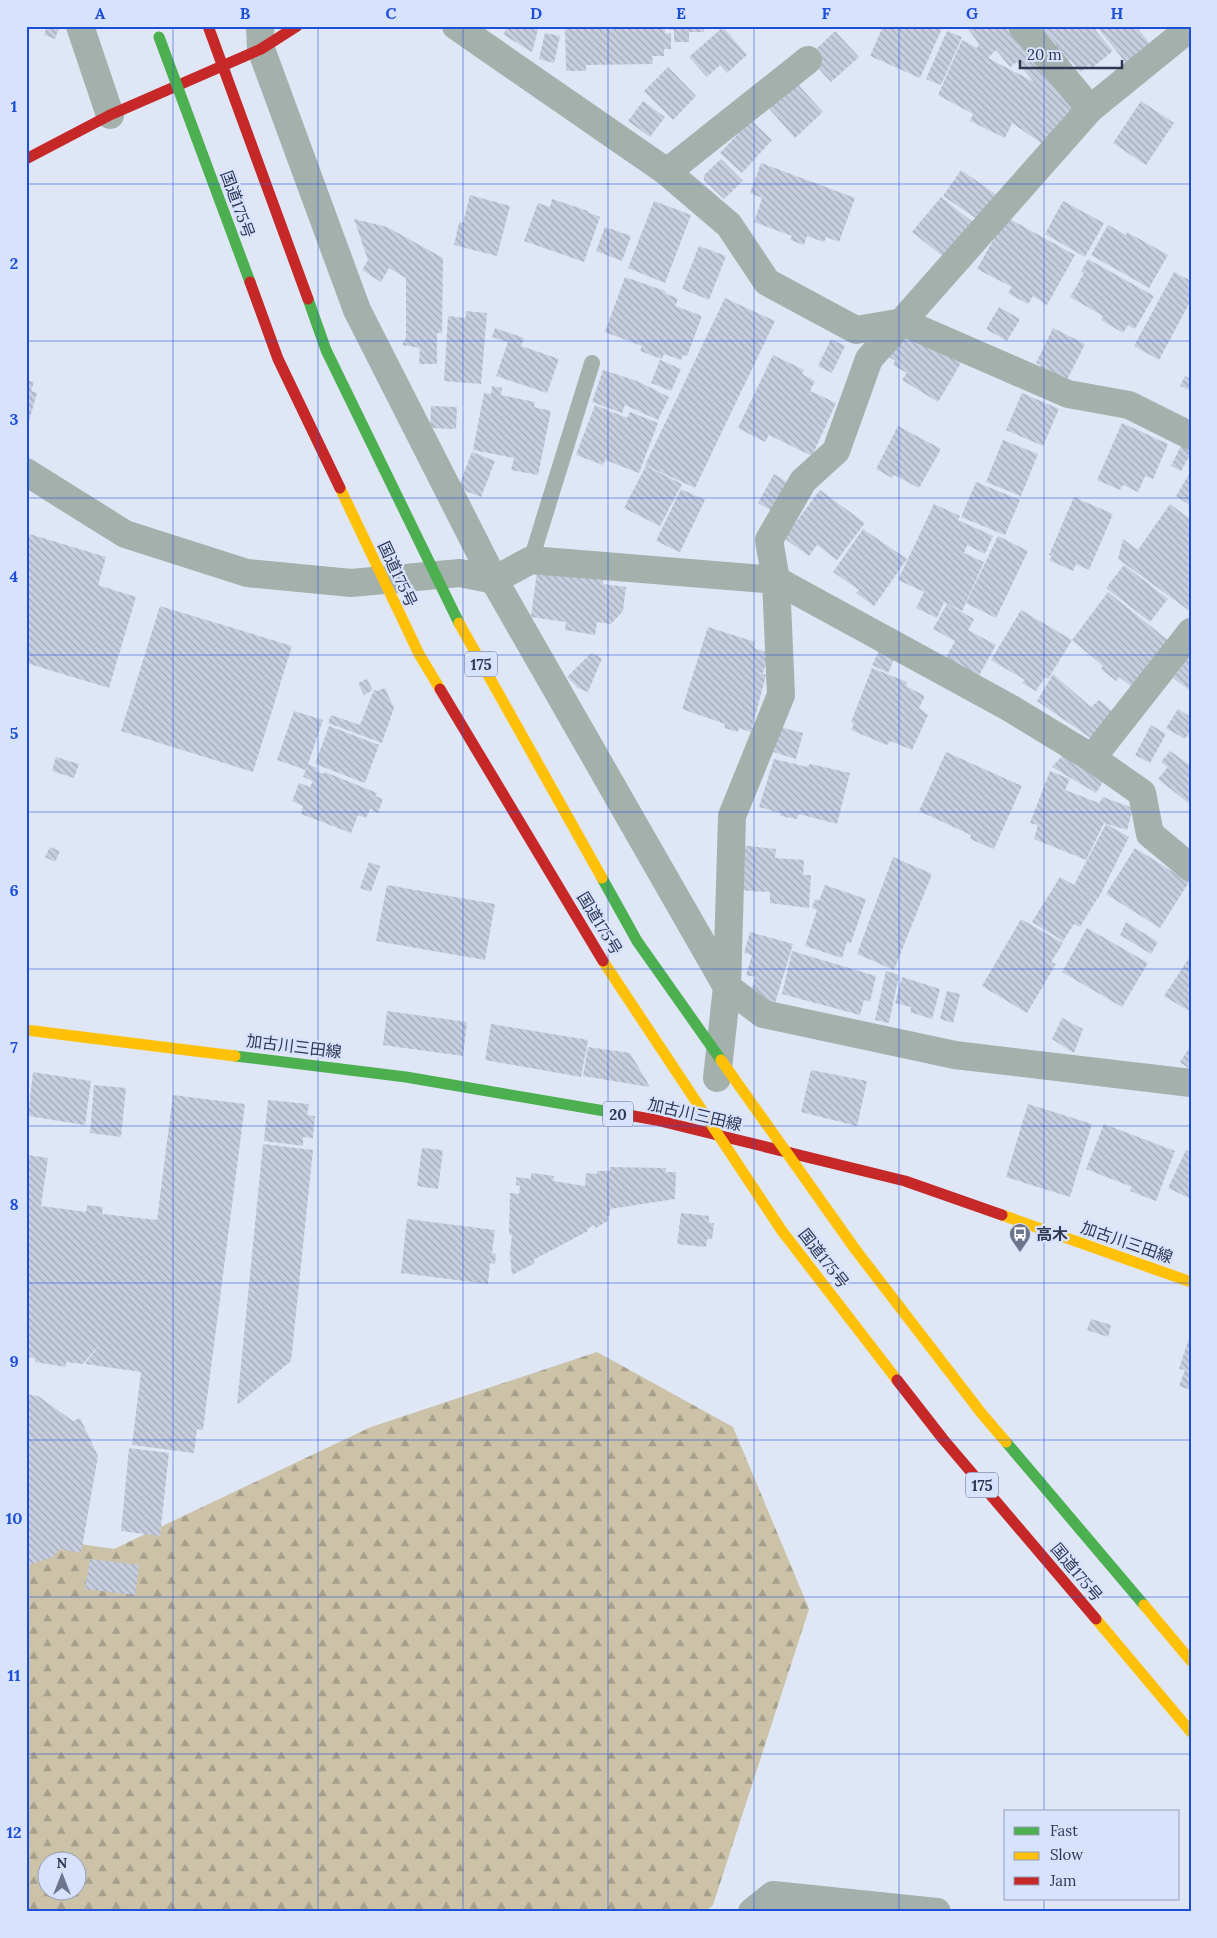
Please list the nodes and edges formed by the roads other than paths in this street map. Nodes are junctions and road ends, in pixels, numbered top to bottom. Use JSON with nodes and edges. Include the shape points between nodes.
{"nodes":[{"id":1,"x":80,"y":26,"type":"edge"},
{"id":2,"x":208,"y":26,"type":"edge"},
{"id":3,"x":297,"y":26,"type":"edge"},
{"id":4,"x":456,"y":26,"type":"edge"},
{"id":5,"x":1022,"y":26,"type":"edge"},
{"id":6,"x":1191,"y":27,"type":"edge"},
{"id":7,"x":158,"y":32,"type":"edge"},
{"id":8,"x":260,"y":37,"type":"edge"},
{"id":9,"x":808,"y":60,"type":"dead end"},
{"id":10,"x":1090,"y":109,"type":"junction"},
{"id":11,"x":110,"y":115,"type":"junction"},
{"id":12,"x":26,"y":160,"type":"edge"},
{"id":13,"x":666,"y":172,"type":"junction"},
{"id":14,"x":903,"y":322,"type":"junction"},
{"id":15,"x":592,"y":363,"type":"dead end"},
{"id":16,"x":1191,"y":436,"type":"edge"},
{"id":17,"x":26,"y":472,"type":"edge"},
{"id":18,"x":531,"y":560,"type":"junction"},
{"id":19,"x":494,"y":580,"type":"junction"},
{"id":20,"x":776,"y":580,"type":"junction"},
{"id":21,"x":1191,"y":632,"type":"edge"},
{"id":22,"x":1092,"y":758,"type":"junction"},
{"id":23,"x":1191,"y":868,"type":"edge"},
{"id":24,"x":727,"y":986,"type":"junction"},
{"id":25,"x":26,"y":1030,"type":"edge"},
{"id":26,"x":717,"y":1078,"type":"dead end"},
{"id":27,"x":1191,"y":1084,"type":"edge"},
{"id":28,"x":1191,"y":1282,"type":"edge"},
{"id":29,"x":1191,"y":1661,"type":"edge"},
{"id":30,"x":1191,"y":1732,"type":"edge"},
{"id":31,"x":904,"y":1910,"type":"edge"},
{"id":32,"x":752,"y":1912,"type":"edge"},
{"id":33,"x":937,"y":1912,"type":"edge"}],
"edges":[{"from":1,"to":11,"type":"street"},
{"from":2,"to":29,"type":"main road","name":"国道175号","number":"175","bridge":true,"via":[[326,350],[466,638],[637,941],[855,1249],[982,1414]]},
{"from":3,"to":8,"type":"main road"},
{"from":4,"to":13,"type":"street"},
{"from":5,"to":10,"type":"street"},
{"from":6,"to":10,"type":"street"},
{"from":7,"to":30,"type":"main road","name":"国道175号","number":"175","bridge":true,"via":[[278,359],[419,654],[606,966],[782,1231],[943,1439]]},
{"from":8,"to":11,"type":"main road"},
{"from":8,"to":19,"type":"street","via":[[357,310]]},
{"from":9,"to":13,"type":"street"},
{"from":10,"to":14,"type":"street"},
{"from":11,"to":12,"type":"main road"},
{"from":13,"to":14,"type":"street","via":[[729,226],[767,282],[856,330]]},
{"from":14,"to":16,"type":"street","via":[[1068,394],[1129,405]]},
{"from":14,"to":20,"type":"street","via":[[870,359],[836,451],[803,481],[769,540]]},
{"from":15,"to":18,"type":"lane"},
{"from":17,"to":19,"type":"street","via":[[125,534],[247,573],[350,583],[460,573]]},
{"from":18,"to":19,"type":"street"},
{"from":18,"to":20,"type":"street"},
{"from":19,"to":24,"type":"street"},
{"from":20,"to":22,"type":"street","via":[[1010,708]]},
{"from":20,"to":24,"type":"street","via":[[781,695],[732,816]]},
{"from":21,"to":22,"type":"street"},
{"from":22,"to":23,"type":"street","via":[[1142,793],[1150,834]]},
{"from":24,"to":26,"type":"street"},
{"from":24,"to":27,"type":"street","via":[[763,1014],[955,1055]]},
{"from":25,"to":28,"type":"main road","name":"加古川三田線","number":"20","via":[[406,1077],[656,1120],[906,1181]]},
{"from":31,"to":32,"type":"street","via":[[773,1896]]},
{"from":31,"to":33,"type":"street"}]}
